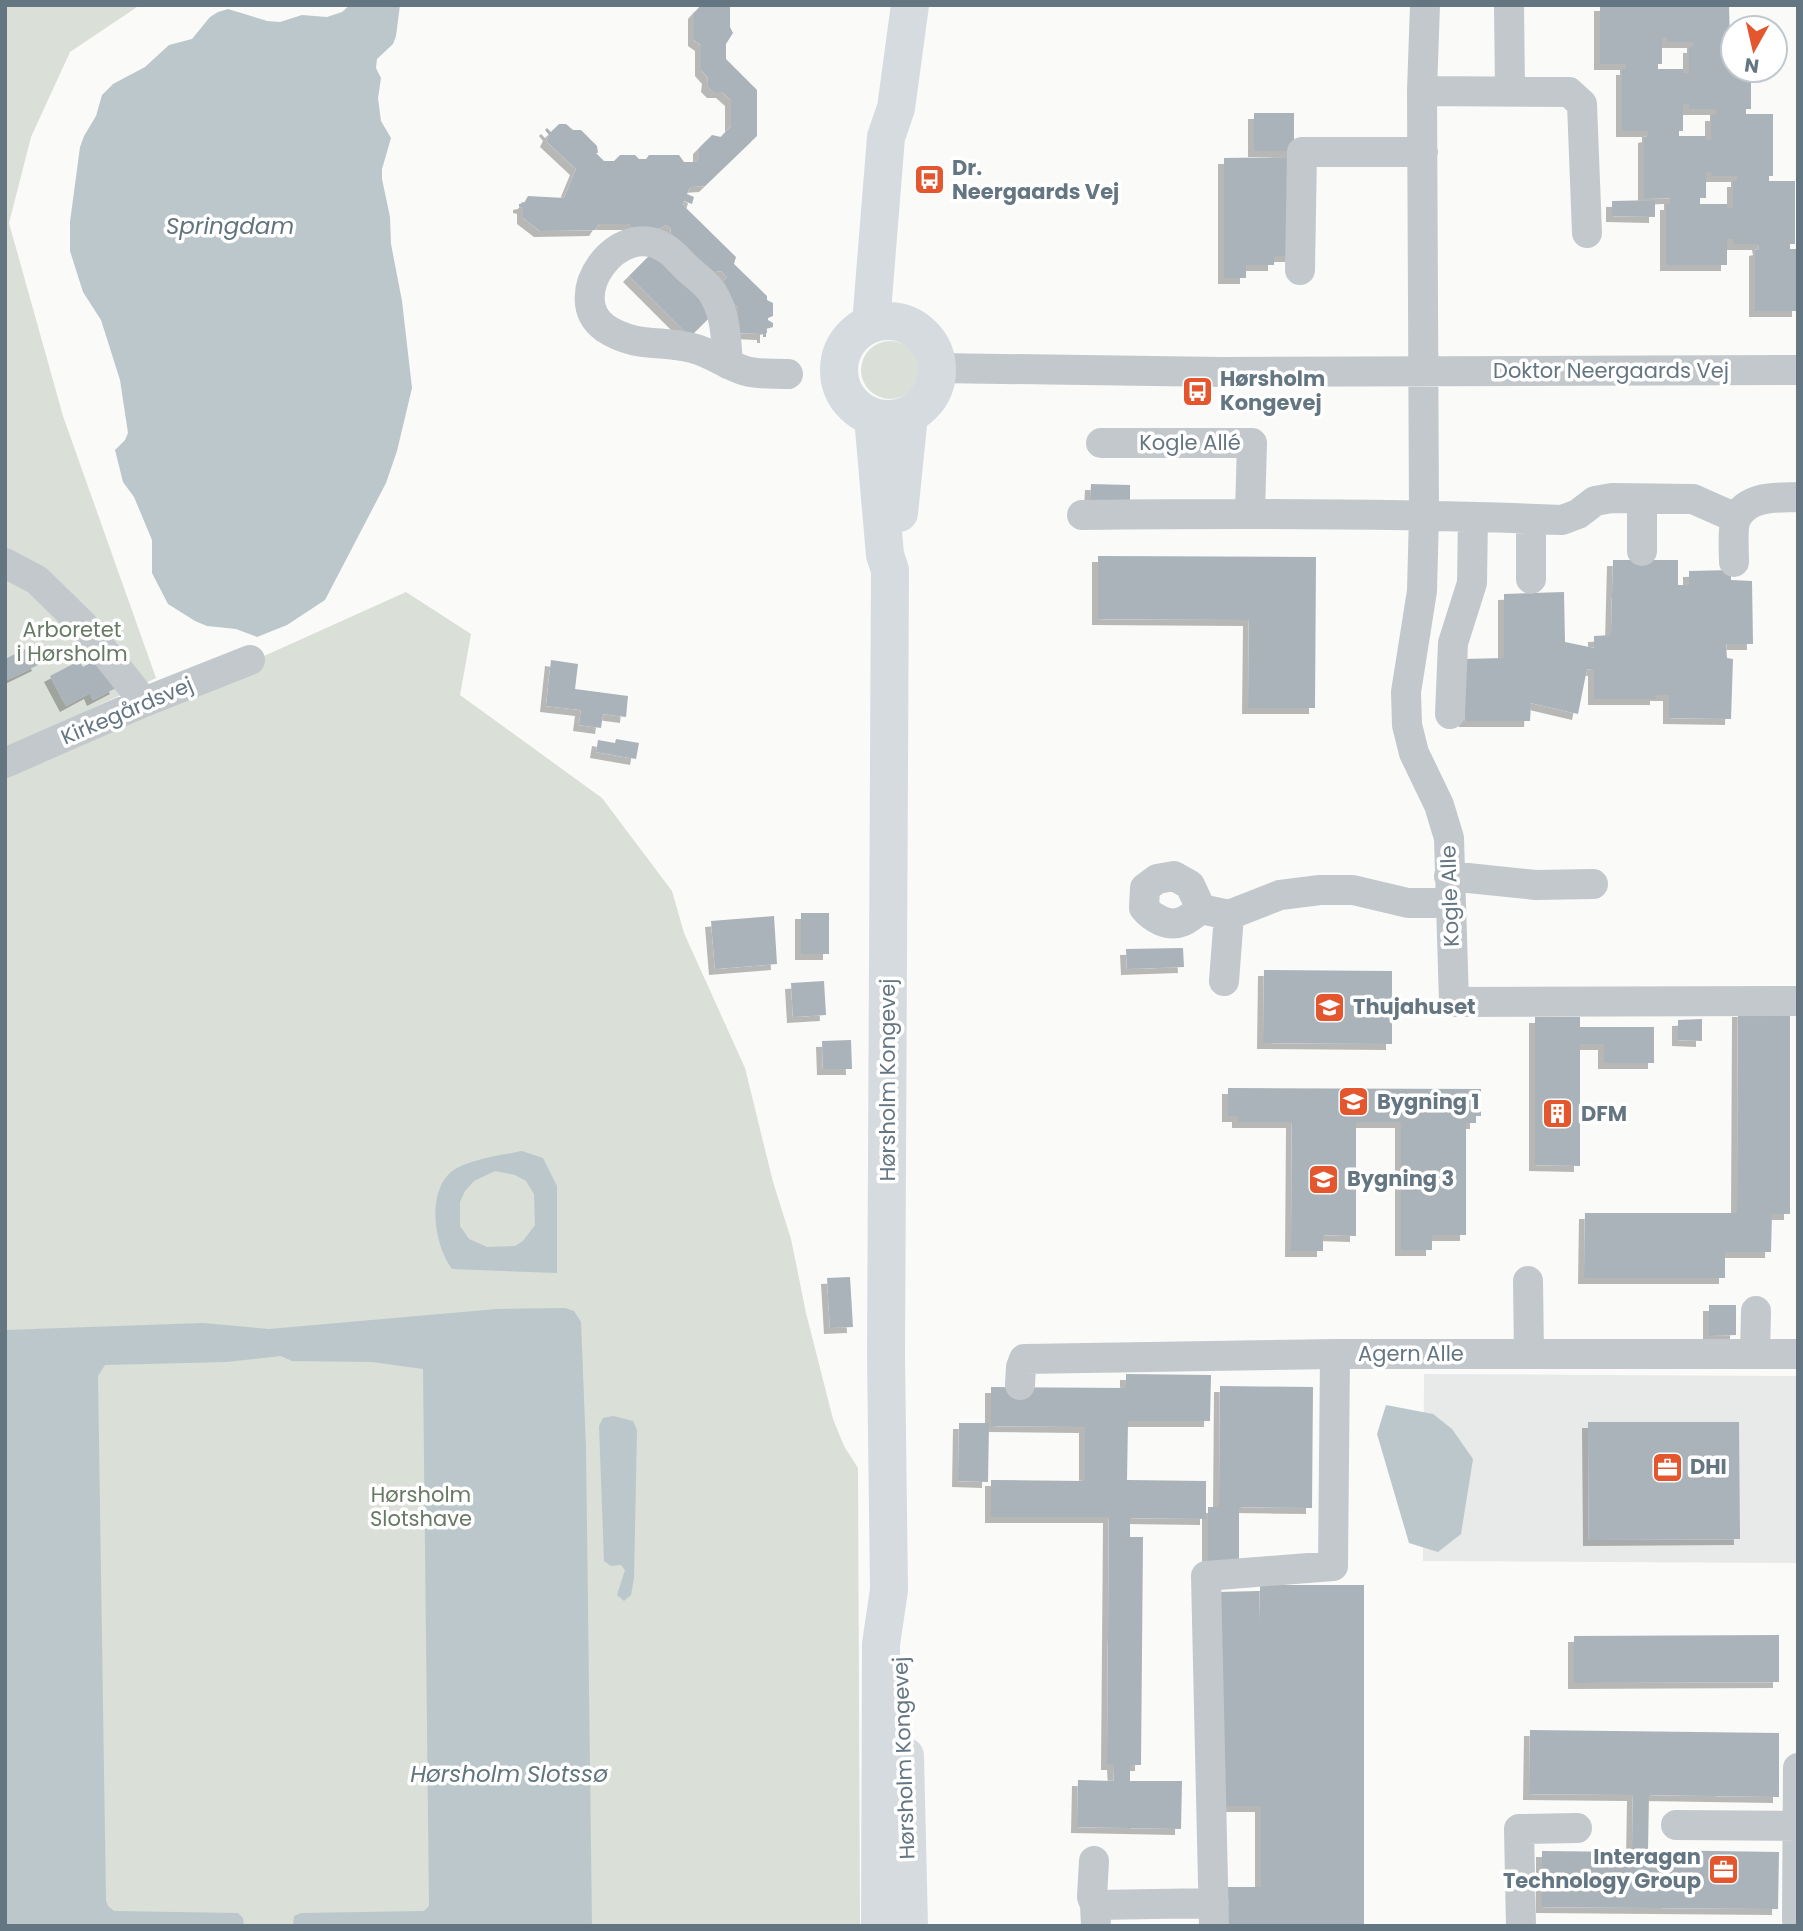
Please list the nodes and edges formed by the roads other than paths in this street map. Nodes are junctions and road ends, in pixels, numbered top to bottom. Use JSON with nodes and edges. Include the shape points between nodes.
{"nodes":[{"id":1,"x":910,"y":5,"type":"edge"},
{"id":2,"x":1425,"y":5,"type":"edge"},
{"id":3,"x":1509,"y":5,"type":"edge"},
{"id":4,"x":1510,"y":90,"type":"junction"},
{"id":5,"x":1422,"y":91,"type":"junction"},
{"id":6,"x":1423,"y":152,"type":"junction"},
{"id":7,"x":1587,"y":233,"type":"dead end"},
{"id":8,"x":1300,"y":270,"type":"dead end"},
{"id":9,"x":887,"y":324,"type":"junction"},
{"id":10,"x":728,"y":363,"type":"junction"},
{"id":11,"x":937,"y":368,"type":"junction"},
{"id":12,"x":1798,"y":370,"type":"edge"},
{"id":13,"x":1423,"y":371,"type":"junction"},
{"id":14,"x":788,"y":374,"type":"dead end"},
{"id":15,"x":891,"y":416,"type":"junction"},
{"id":16,"x":1101,"y":443,"type":"dead end"},
{"id":17,"x":1798,"y":497,"type":"edge"},
{"id":18,"x":1642,"y":499,"type":"junction"},
{"id":19,"x":1250,"y":513,"type":"junction"},
{"id":20,"x":1082,"y":514,"type":"dead end"},
{"id":21,"x":1424,"y":515,"type":"junction"},
{"id":22,"x":1473,"y":517,"type":"junction"},
{"id":23,"x":1531,"y":519,"type":"junction"},
{"id":24,"x":1736,"y":519,"type":"junction"},
{"id":25,"x":1642,"y":551,"type":"dead end"},
{"id":26,"x":1734,"y":562,"type":"dead end"},
{"id":27,"x":5,"y":563,"type":"edge"},
{"id":28,"x":1531,"y":579,"type":"dead end"},
{"id":29,"x":250,"y":660,"type":"dead end"},
{"id":30,"x":144,"y":702,"type":"junction"},
{"id":31,"x":1450,"y":713,"type":"dead end"},
{"id":32,"x":5,"y":763,"type":"edge"},
{"id":33,"x":1593,"y":884,"type":"dead end"},
{"id":34,"x":1450,"y":889,"type":"junction"},
{"id":35,"x":1224,"y":981,"type":"dead end"},
{"id":36,"x":1798,"y":1001,"type":"edge"},
{"id":37,"x":1528,"y":1281,"type":"dead end"},
{"id":38,"x":1756,"y":1311,"type":"dead end"},
{"id":39,"x":1335,"y":1354,"type":"junction"},
{"id":40,"x":1529,"y":1354,"type":"junction"},
{"id":41,"x":1755,"y":1354,"type":"junction"},
{"id":42,"x":1798,"y":1354,"type":"edge"},
{"id":43,"x":1022,"y":1372,"type":"dead end"},
{"id":44,"x":889,"y":1590,"type":"junction"},
{"id":45,"x":1798,"y":1768,"type":"edge"},
{"id":46,"x":880,"y":1800,"type":"junction"},
{"id":47,"x":1676,"y":1825,"type":"dead end"},
{"id":48,"x":1798,"y":1826,"type":"edge"},
{"id":49,"x":1577,"y":1828,"type":"dead end"},
{"id":50,"x":1094,"y":1861,"type":"dead end"},
{"id":51,"x":1214,"y":1914,"type":"edge"},
{"id":52,"x":1096,"y":1915,"type":"edge"},
{"id":53,"x":1797,"y":1920,"type":"edge"},
{"id":54,"x":880,"y":1926,"type":"edge"},
{"id":55,"x":891,"y":1926,"type":"edge"},
{"id":56,"x":909,"y":1926,"type":"edge"},
{"id":57,"x":1521,"y":1926,"type":"edge"}],
"edges":[{"from":1,"to":9,"type":"main road","via":[[896,108],[886,137]]},
{"from":2,"to":5,"type":"street"},
{"from":3,"to":4,"type":"street"},
{"from":4,"to":5,"type":"street"},
{"from":4,"to":7,"type":"street","via":[[1569,92],[1582,104]]},
{"from":5,"to":6,"type":"street"},
{"from":6,"to":8,"type":"street","via":[[1302,152]]},
{"from":6,"to":13,"type":"street"},
{"from":9,"to":11,"type":"main road","via":[[920,333],[932,347]]},
{"from":9,"to":15,"type":"main road","via":[[858,331],[841,356],[839,371],[852,404]]},
{"from":10,"to":10,"type":"street","via":[[693,348],[630,341],[603,327],[590,295],[595,275],[612,251],[642,241],[664,247],[711,290],[722,312]]},
{"from":10,"to":14,"type":"street","via":[[748,372]]},
{"from":11,"to":13,"type":"street","name":"Doktor Neergaards Vej"},
{"from":11,"to":15,"type":"main road","via":[[934,387],[924,403]]},
{"from":12,"to":13,"type":"street","name":"Doktor Neergaards Vej"},
{"from":13,"to":21,"type":"street","name":"Kogle Alle"},
{"from":15,"to":44,"type":"main road","name":"Hørsholm Kongevej","via":[[901,483],[896,552],[890,570]]},
{"from":16,"to":19,"type":"street","name":"Kogle Allé","via":[[1252,443]]},
{"from":17,"to":24,"type":"street","via":[[1761,498]]},
{"from":18,"to":23,"type":"street","via":[[1595,501],[1562,520]]},
{"from":18,"to":24,"type":"street","via":[[1693,499]]},
{"from":18,"to":25,"type":"street"},
{"from":19,"to":20,"type":"street"},
{"from":19,"to":21,"type":"street"},
{"from":21,"to":22,"type":"street"},
{"from":21,"to":34,"type":"street","name":"Kogle Alle","via":[[1422,591],[1406,692],[1407,725],[1449,838]]},
{"from":22,"to":23,"type":"street"},
{"from":22,"to":31,"type":"street","via":[[1472,583],[1453,643]]},
{"from":23,"to":28,"type":"street"},
{"from":24,"to":26,"type":"street"},
{"from":27,"to":30,"type":"street","via":[[37,580],[82,625]]},
{"from":29,"to":30,"type":"street","name":"Kirkegårdsvej"},
{"from":30,"to":32,"type":"street","name":"Kirkegårdsvej"},
{"from":33,"to":34,"type":"street"},
{"from":34,"to":35,"type":"street","via":[[1408,903],[1353,890],[1320,890],[1215,912]]},
{"from":34,"to":36,"type":"street","name":"Kogle Alle","via":[[1454,1002]]},
{"from":37,"to":40,"type":"street"},
{"from":38,"to":41,"type":"street"},
{"from":39,"to":40,"type":"street","name":"Agern Alle"},
{"from":39,"to":43,"type":"street","name":"Agern Alle"},
{"from":39,"to":51,"type":"street","via":[[1333,1566],[1206,1576]]},
{"from":40,"to":41,"type":"street","name":"Agern Alle"},
{"from":41,"to":42,"type":"street","name":"Agern Alle"},
{"from":44,"to":46,"type":"main road","name":"Hørsholm Kongevej","via":[[881,1644]]},
{"from":44,"to":56,"type":"main road","name":"Hørsholm Kongevej","via":[[899,1644]]},
{"from":45,"to":48,"type":"street"},
{"from":46,"to":54,"type":"main road","name":"Hørsholm Kongevej"},
{"from":46,"to":55,"type":"main road","via":[[890,1842]]},
{"from":47,"to":48,"type":"street"},
{"from":48,"to":53,"type":"street"},
{"from":49,"to":57,"type":"street","via":[[1519,1829]]},
{"from":50,"to":52,"type":"street"},
{"from":51,"to":52,"type":"street"}]}
